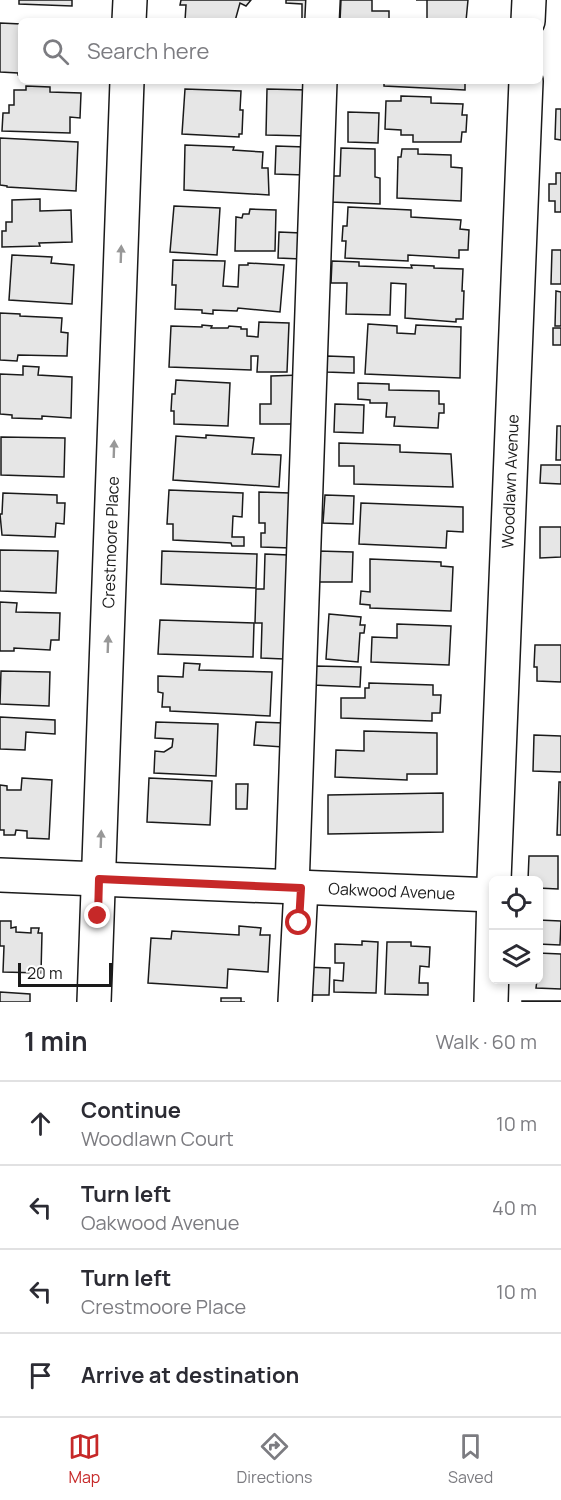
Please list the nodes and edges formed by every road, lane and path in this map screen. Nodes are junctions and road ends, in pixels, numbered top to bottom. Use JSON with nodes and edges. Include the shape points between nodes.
{"nodes":[{"id":1,"x":130,"y":0,"type":"edge"},
{"id":2,"x":323,"y":0,"type":"edge"},
{"id":3,"x":529,"y":0,"type":"edge"},
{"id":4,"x":129,"y":18,"type":"edge"},
{"id":5,"x":322,"y":18,"type":"edge"},
{"id":6,"x":528,"y":18,"type":"edge"},
{"id":7,"x":127,"y":84,"type":"edge"},
{"id":8,"x":320,"y":84,"type":"edge"},
{"id":9,"x":526,"y":84,"type":"edge"},
{"id":10,"x":0,"y":875,"type":"edge"},
{"id":11,"x":494,"y":876,"type":"edge"},
{"id":12,"x":99,"y":879,"type":"junction"},
{"id":13,"x":296,"y":888,"type":"junction"},
{"id":14,"x":489,"y":894,"type":"edge"},
{"id":15,"x":493,"y":930,"type":"edge"},
{"id":16,"x":94,"y":1002,"type":"edge"},
{"id":17,"x":295,"y":1002,"type":"edge"},
{"id":18,"x":491,"y":1002,"type":"edge"}],
"edges":[{"from":1,"to":4,"type":"street"},
{"from":2,"to":5,"type":"street"},
{"from":3,"to":6,"type":"street"},
{"from":12,"to":7,"type":"street","name":"Crestmoore Place","one_way":true},
{"from":8,"to":13,"type":"street"},
{"from":9,"to":11,"type":"street","name":"Woodlawn Avenue"},
{"from":10,"to":12,"type":"street","name":"Oakwood Avenue"},
{"from":12,"to":13,"type":"street","name":"Oakwood Avenue"},
{"from":12,"to":16,"type":"street","name":"Crestmoore Place"},
{"from":13,"to":14,"type":"street","name":"Oakwood Avenue"},
{"from":13,"to":17,"type":"street"},
{"from":15,"to":18,"type":"street"}]}
